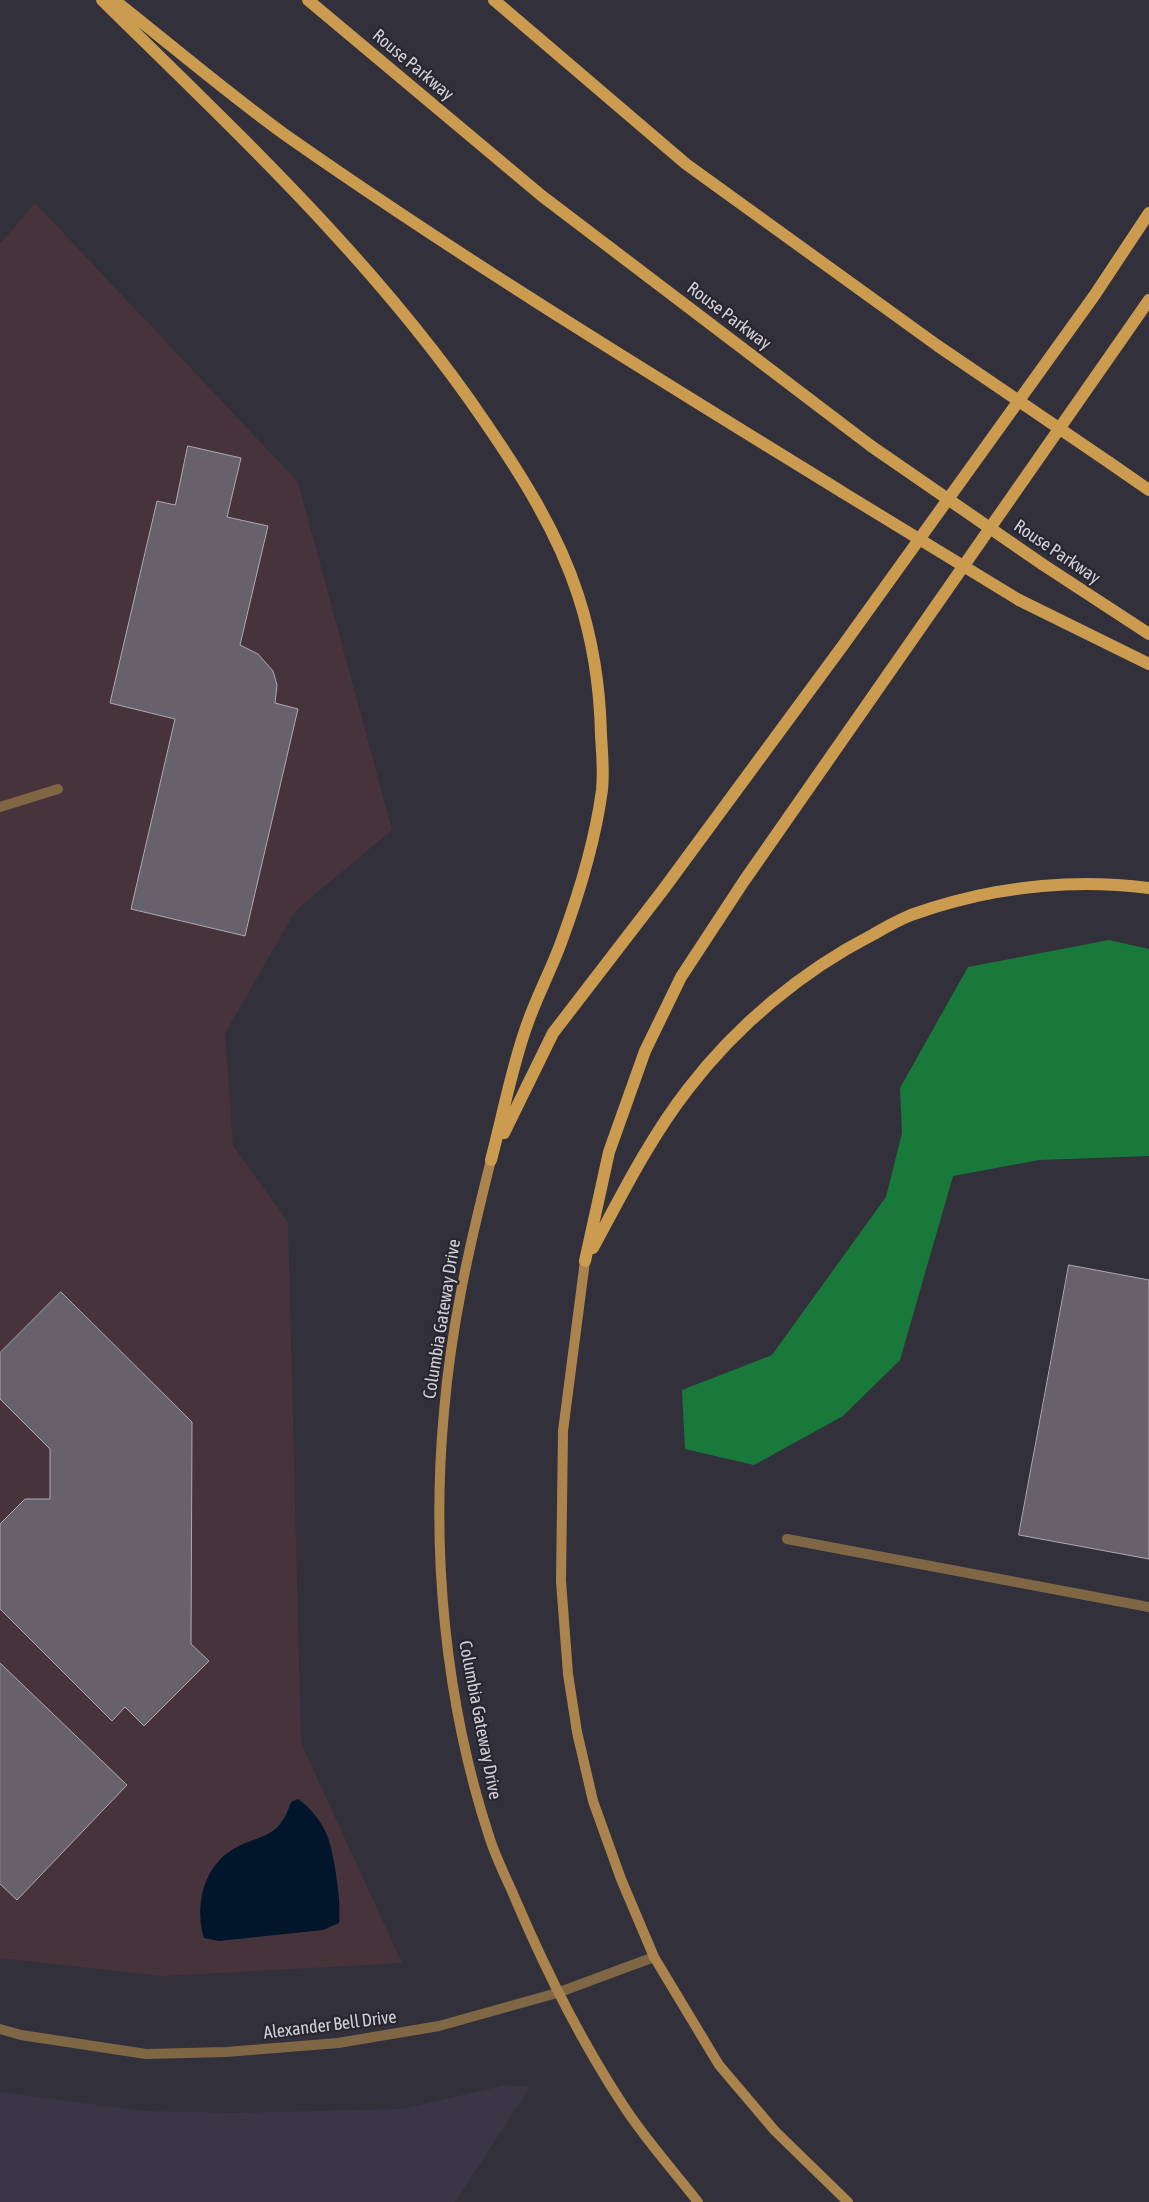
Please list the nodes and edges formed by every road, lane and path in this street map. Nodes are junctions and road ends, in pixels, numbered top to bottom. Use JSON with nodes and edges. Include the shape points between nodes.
{"nodes":[{"id":1,"x":102,"y":0,"type":"edge"},
{"id":2,"x":114,"y":0,"type":"edge"},
{"id":3,"x":308,"y":0,"type":"edge"},
{"id":4,"x":494,"y":0,"type":"edge"},
{"id":5,"x":1149,"y":213,"type":"edge"},
{"id":6,"x":1149,"y":300,"type":"edge"},
{"id":7,"x":1110,"y":463,"type":"junction"},
{"id":8,"x":1149,"y":481,"type":"edge"},
{"id":9,"x":1149,"y":490,"type":"edge"},
{"id":10,"x":1149,"y":634,"type":"edge"},
{"id":11,"x":1149,"y":664,"type":"edge"},
{"id":12,"x":58,"y":789,"type":"dead end"},
{"id":13,"x":0,"y":807,"type":"edge"},
{"id":14,"x":1149,"y":888,"type":"edge"},
{"id":15,"x":491,"y":1160,"type":"junction"},
{"id":16,"x":586,"y":1261,"type":"junction"},
{"id":17,"x":787,"y":1539,"type":"dead end"},
{"id":18,"x":1149,"y":1607,"type":"edge"},
{"id":19,"x":654,"y":1957,"type":"junction"},
{"id":20,"x":557,"y":1993,"type":"junction"},
{"id":21,"x":0,"y":2029,"type":"edge"},
{"id":22,"x":698,"y":2202,"type":"edge"},
{"id":23,"x":848,"y":2202,"type":"edge"}],
"edges":[{"from":1,"to":15,"type":"main road","via":[[281,177],[408,317],[514,464],[549,526],[578,593],[593,649],[601,703],[602,786],[590,860],[561,942],[526,1024]]},
{"from":2,"to":11,"type":"main road","bridge":true,"via":[[282,132],[427,232],[605,346],[1019,600]]},
{"from":3,"to":10,"type":"main road","name":"Rouse Parkway","bridge":true,"via":[[542,196],[872,446]]},
{"from":4,"to":7,"type":"main road","bridge":true,"via":[[686,164],[938,346]]},
{"from":5,"to":15,"type":"main road","via":[[1094,296],[844,644],[553,1033]]},
{"from":6,"to":16,"type":"main road","via":[[744,881],[681,977],[645,1051],[608,1152]]},
{"from":7,"to":8,"type":"main road"},
{"from":7,"to":9,"type":"main road"},
{"from":12,"to":13,"type":"street"},
{"from":14,"to":16,"type":"main road","via":[[1120,884],[1048,885],[981,894],[910,915],[849,946],[784,991],[730,1039],[693,1083],[638,1165]]},
{"from":15,"to":20,"type":"street","name":"Columbia Gateway Drive","via":[[471,1237],[444,1412],[439,1498],[442,1588],[452,1676],[469,1770],[489,1838]]},
{"from":16,"to":19,"type":"street","via":[[563,1431],[561,1581],[568,1674],[593,1801]]},
{"from":17,"to":18,"type":"street"},
{"from":19,"to":20,"type":"street","name":"Alexander Bell Drive"},
{"from":19,"to":23,"type":"street","via":[[719,2065],[775,2131]]},
{"from":20,"to":21,"type":"street","name":"Alexander Bell Drive","via":[[439,2026],[338,2043],[226,2052],[146,2054]]},
{"from":20,"to":22,"type":"street","name":"Columbia Gateway Drive","via":[[623,2106]]}]}
